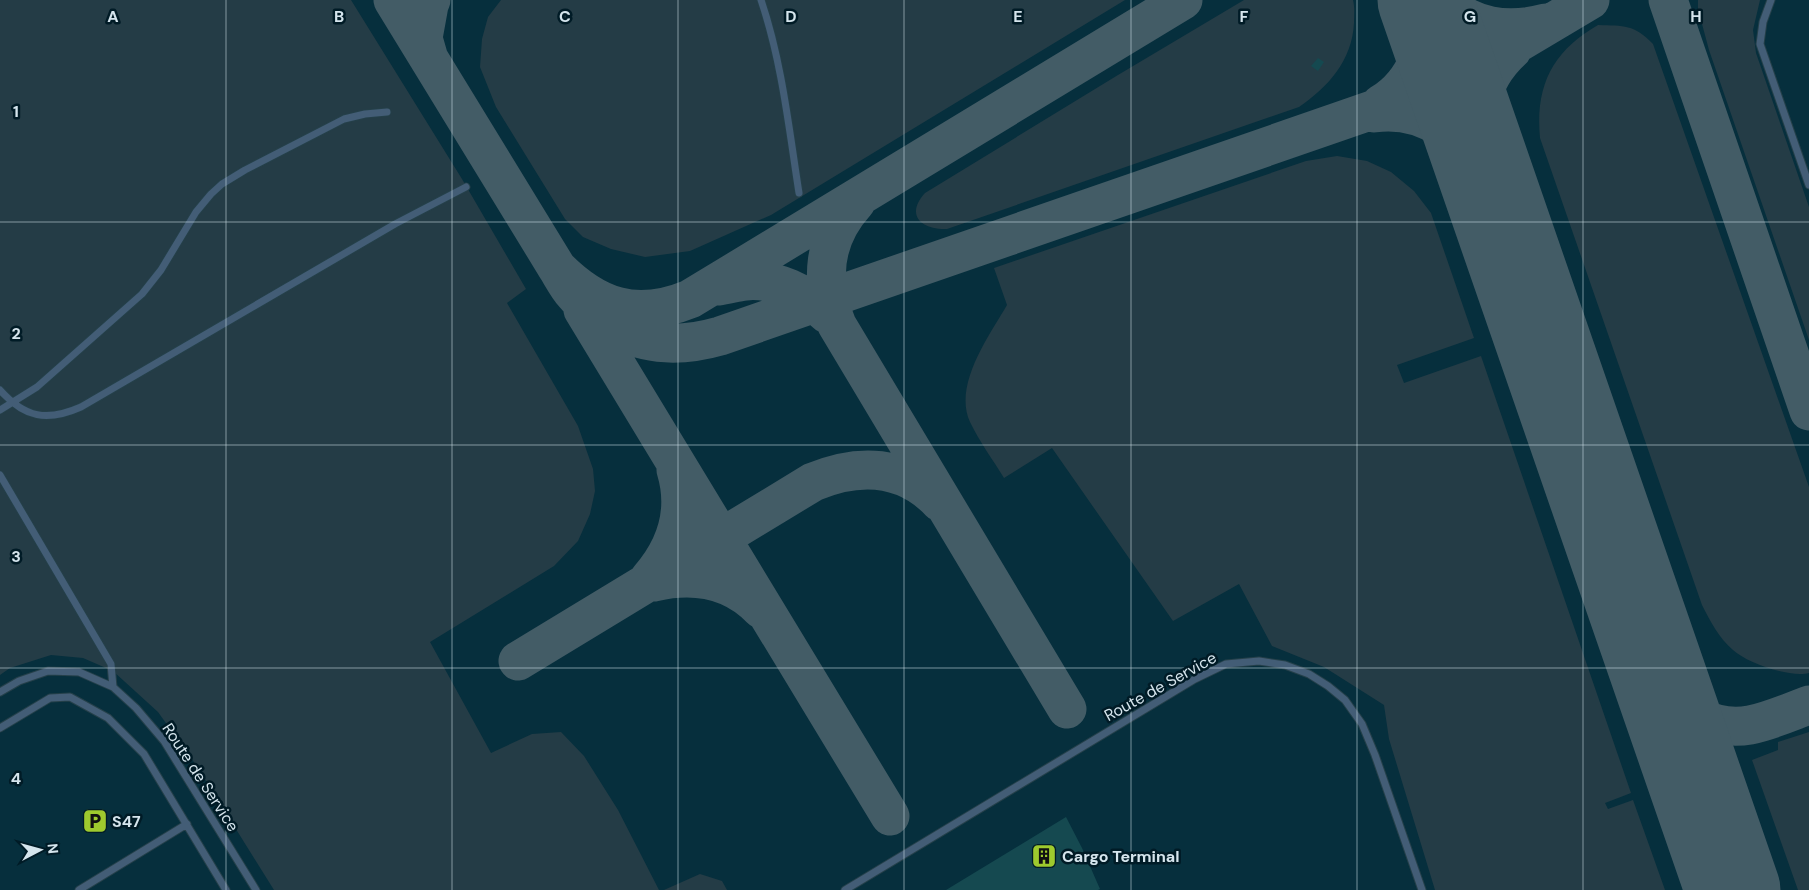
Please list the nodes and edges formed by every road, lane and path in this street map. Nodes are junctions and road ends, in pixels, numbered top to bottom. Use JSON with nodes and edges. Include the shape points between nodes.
{"nodes":[{"id":1,"x":761,"y":0,"type":"edge"},
{"id":2,"x":1771,"y":0,"type":"edge"},
{"id":3,"x":386,"y":112,"type":"dead end"},
{"id":4,"x":1809,"y":185,"type":"edge"},
{"id":5,"x":466,"y":187,"type":"dead end"},
{"id":6,"x":799,"y":193,"type":"dead end"},
{"id":7,"x":0,"y":390,"type":"edge"},
{"id":8,"x":12,"y":403,"type":"junction"},
{"id":9,"x":0,"y":410,"type":"edge"},
{"id":10,"x":0,"y":475,"type":"edge"},
{"id":11,"x":113,"y":687,"type":"junction"},
{"id":12,"x":0,"y":692,"type":"edge"},
{"id":13,"x":0,"y":728,"type":"edge"},
{"id":14,"x":186,"y":824,"type":"junction"},
{"id":15,"x":79,"y":890,"type":"edge"},
{"id":16,"x":226,"y":890,"type":"edge"},
{"id":17,"x":256,"y":890,"type":"edge"},
{"id":18,"x":845,"y":890,"type":"edge"},
{"id":19,"x":1422,"y":890,"type":"edge"}],
"edges":[{"from":1,"to":6,"type":"lane","via":[[782,86]]},
{"from":2,"to":4,"type":"lane","via":[[1760,44]]},
{"from":3,"to":8,"type":"lane","via":[[344,119],[222,184],[196,212],[161,270],[142,294],[37,387]]},
{"from":5,"to":8,"type":"lane","via":[[395,224],[67,413],[41,415]]},
{"from":7,"to":8,"type":"lane"},
{"from":8,"to":9,"type":"lane"},
{"from":10,"to":11,"type":"lane","via":[[111,664]]},
{"from":11,"to":12,"type":"lane","name":"Route de Service","via":[[79,672],[48,671],[18,681]]},
{"from":11,"to":17,"type":"lane","name":"Route de Service","via":[[164,740]]},
{"from":13,"to":14,"type":"lane","via":[[50,698],[70,697],[108,718],[144,754]]},
{"from":14,"to":15,"type":"lane"},
{"from":14,"to":16,"type":"lane"},
{"from":18,"to":19,"type":"lane","name":"Route de Service","via":[[1195,679],[1226,664],[1259,661],[1285,665],[1309,674],[1346,700],[1362,724],[1375,755]]}]}
